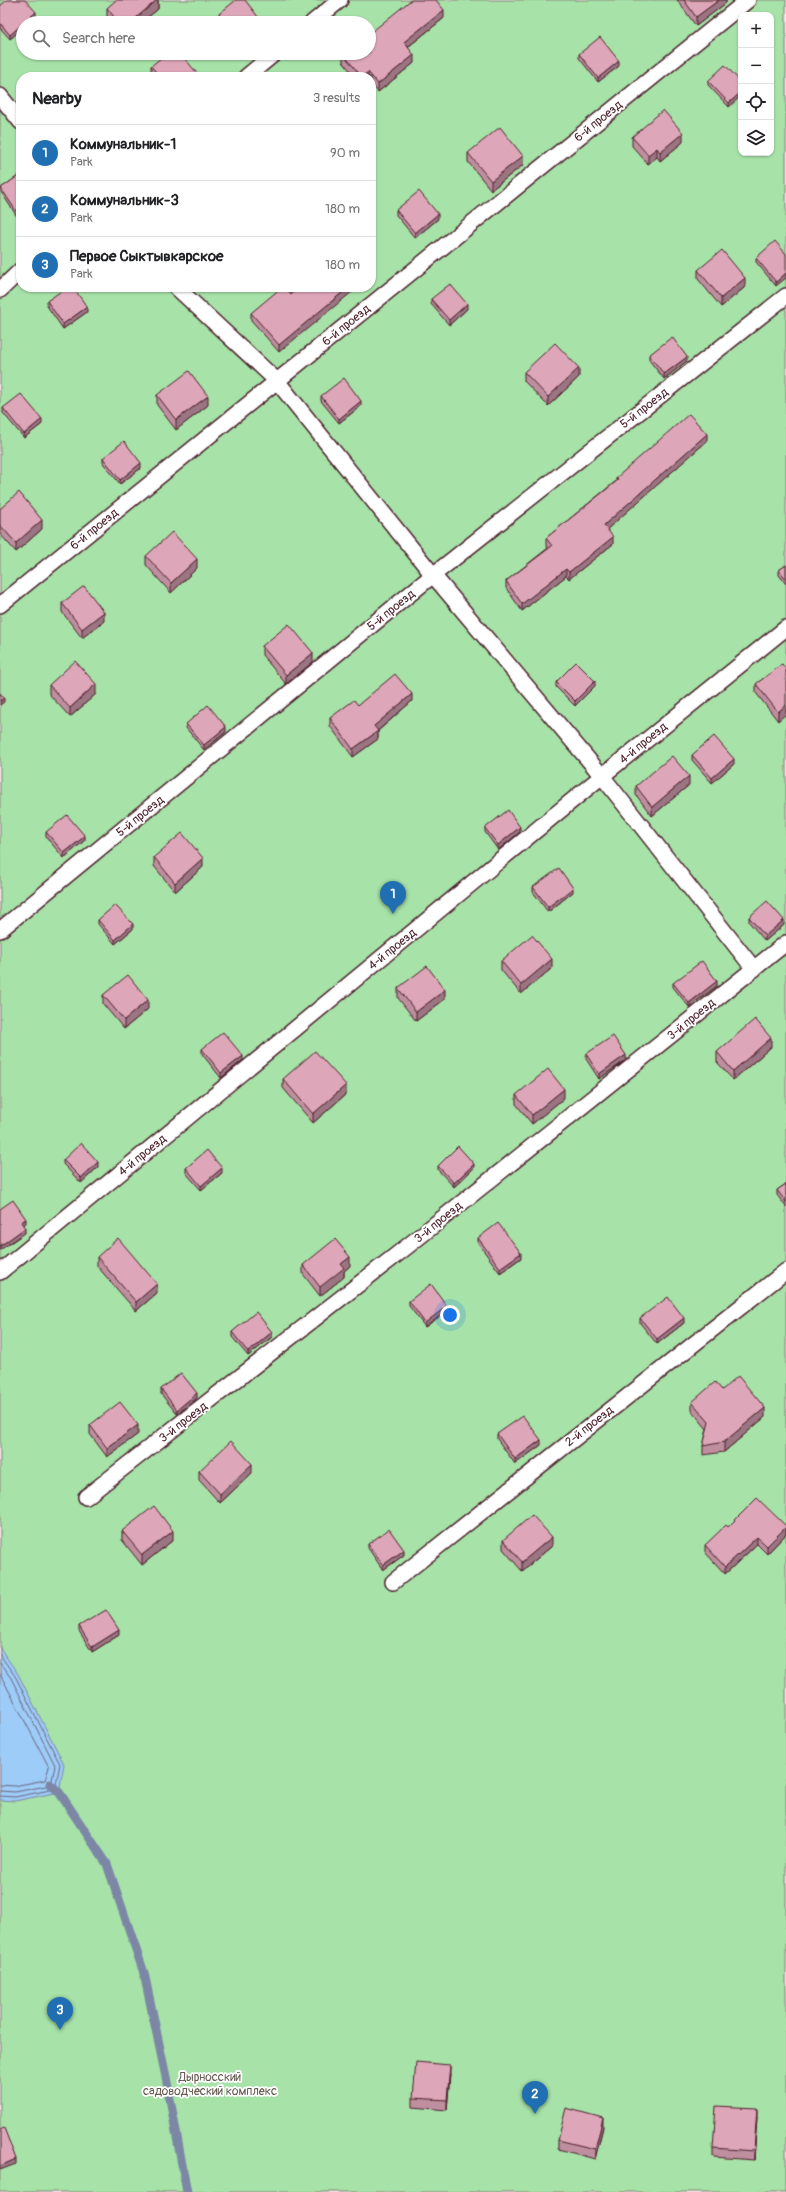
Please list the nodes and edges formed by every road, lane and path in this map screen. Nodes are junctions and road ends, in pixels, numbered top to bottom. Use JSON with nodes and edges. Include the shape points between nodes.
{"nodes":[{"id":1,"x":340,"y":0,"type":"edge"},
{"id":2,"x":748,"y":0,"type":"edge"},
{"id":3,"x":321,"y":16,"type":"edge"},
{"id":4,"x":267,"y":60,"type":"edge"},
{"id":5,"x":252,"y":72,"type":"edge"},
{"id":6,"x":0,"y":96,"type":"edge"},
{"id":7,"x":16,"y":116,"type":"edge"},
{"id":8,"x":16,"y":275,"type":"edge"},
{"id":9,"x":0,"y":290,"type":"edge"},
{"id":10,"x":181,"y":292,"type":"edge"},
{"id":11,"x":786,"y":296,"type":"edge"},
{"id":12,"x":277,"y":381,"type":"junction"},
{"id":13,"x":432,"y":575,"type":"junction"},
{"id":14,"x":0,"y":605,"type":"edge"},
{"id":15,"x":786,"y":628,"type":"edge"},
{"id":16,"x":602,"y":776,"type":"junction"},
{"id":17,"x":0,"y":930,"type":"edge"},
{"id":18,"x":786,"y":943,"type":"edge"},
{"id":19,"x":754,"y":969,"type":"junction"},
{"id":20,"x":786,"y":1271,"type":"edge"},
{"id":21,"x":0,"y":1272,"type":"edge"},
{"id":22,"x":86,"y":1497,"type":"dead end"},
{"id":23,"x":393,"y":1582,"type":"dead end"}],
"edges":[{"from":1,"to":3,"type":"lane"},
{"from":2,"to":12,"type":"lane","name":"6-й проезд"},
{"from":4,"to":5,"type":"lane"},
{"from":6,"to":7,"type":"lane"},
{"from":8,"to":9,"type":"lane"},
{"from":10,"to":12,"type":"lane"},
{"from":11,"to":13,"type":"lane","name":"5-й проезд"},
{"from":12,"to":13,"type":"lane"},
{"from":12,"to":14,"type":"lane","name":"6-й проезд"},
{"from":13,"to":16,"type":"lane"},
{"from":13,"to":17,"type":"lane","name":"5-й проезд"},
{"from":15,"to":16,"type":"lane","name":"4-й проезд"},
{"from":16,"to":19,"type":"lane"},
{"from":16,"to":21,"type":"lane","name":"4-й проезд"},
{"from":18,"to":19,"type":"lane","name":"3-й проезд"},
{"from":19,"to":22,"type":"lane","name":"3-й проезд","via":[[415,1240]]},
{"from":20,"to":23,"type":"lane","name":"2-й проезд"}]}
